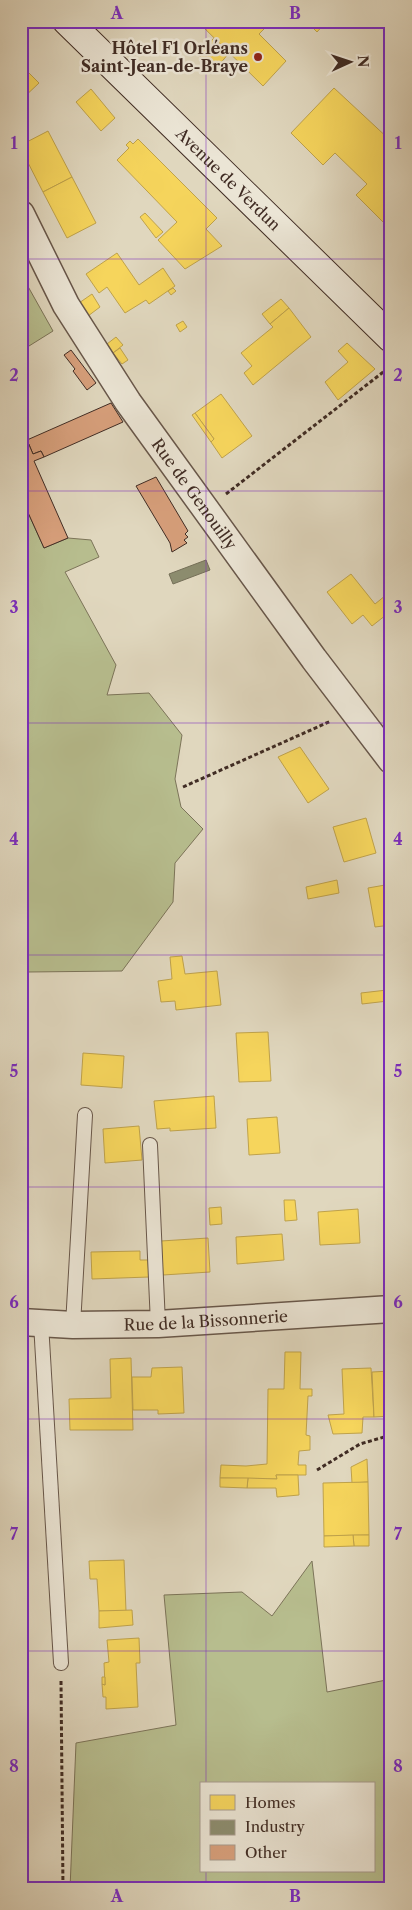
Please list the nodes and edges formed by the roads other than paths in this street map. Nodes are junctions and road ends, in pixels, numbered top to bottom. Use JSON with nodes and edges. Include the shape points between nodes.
{"nodes":[{"id":1,"x":67,"y":21,"type":"edge"},
{"id":2,"x":21,"y":214,"type":"edge"},
{"id":3,"x":390,"y":334,"type":"edge"},
{"id":4,"x":391,"y":760,"type":"edge"},
{"id":5,"x":85,"y":1115,"type":"dead end"},
{"id":6,"x":150,"y":1145,"type":"dead end"},
{"id":7,"x":391,"y":1309,"type":"edge"},
{"id":8,"x":31,"y":1322,"type":"edge"},
{"id":9,"x":158,"y":1324,"type":"junction"},
{"id":10,"x":73,"y":1325,"type":"junction"},
{"id":11,"x":61,"y":1663,"type":"road end"}],
"edges":[{"from":1,"to":3,"type":"main road","name":"Avenue de Verdun"},
{"from":2,"to":4,"type":"street","name":"Rue de Genouilly","via":[[66,305],[128,402]]},
{"from":5,"to":10,"type":"lane"},
{"from":6,"to":9,"type":"lane"},
{"from":7,"to":9,"type":"street","name":"Rue de la Bissonnerie"},
{"from":8,"to":10,"type":"street","name":"Rue de la Bissonnerie"},
{"from":8,"to":11,"type":"lane"},
{"from":9,"to":10,"type":"street","name":"Rue de la Bissonnerie"}]}
